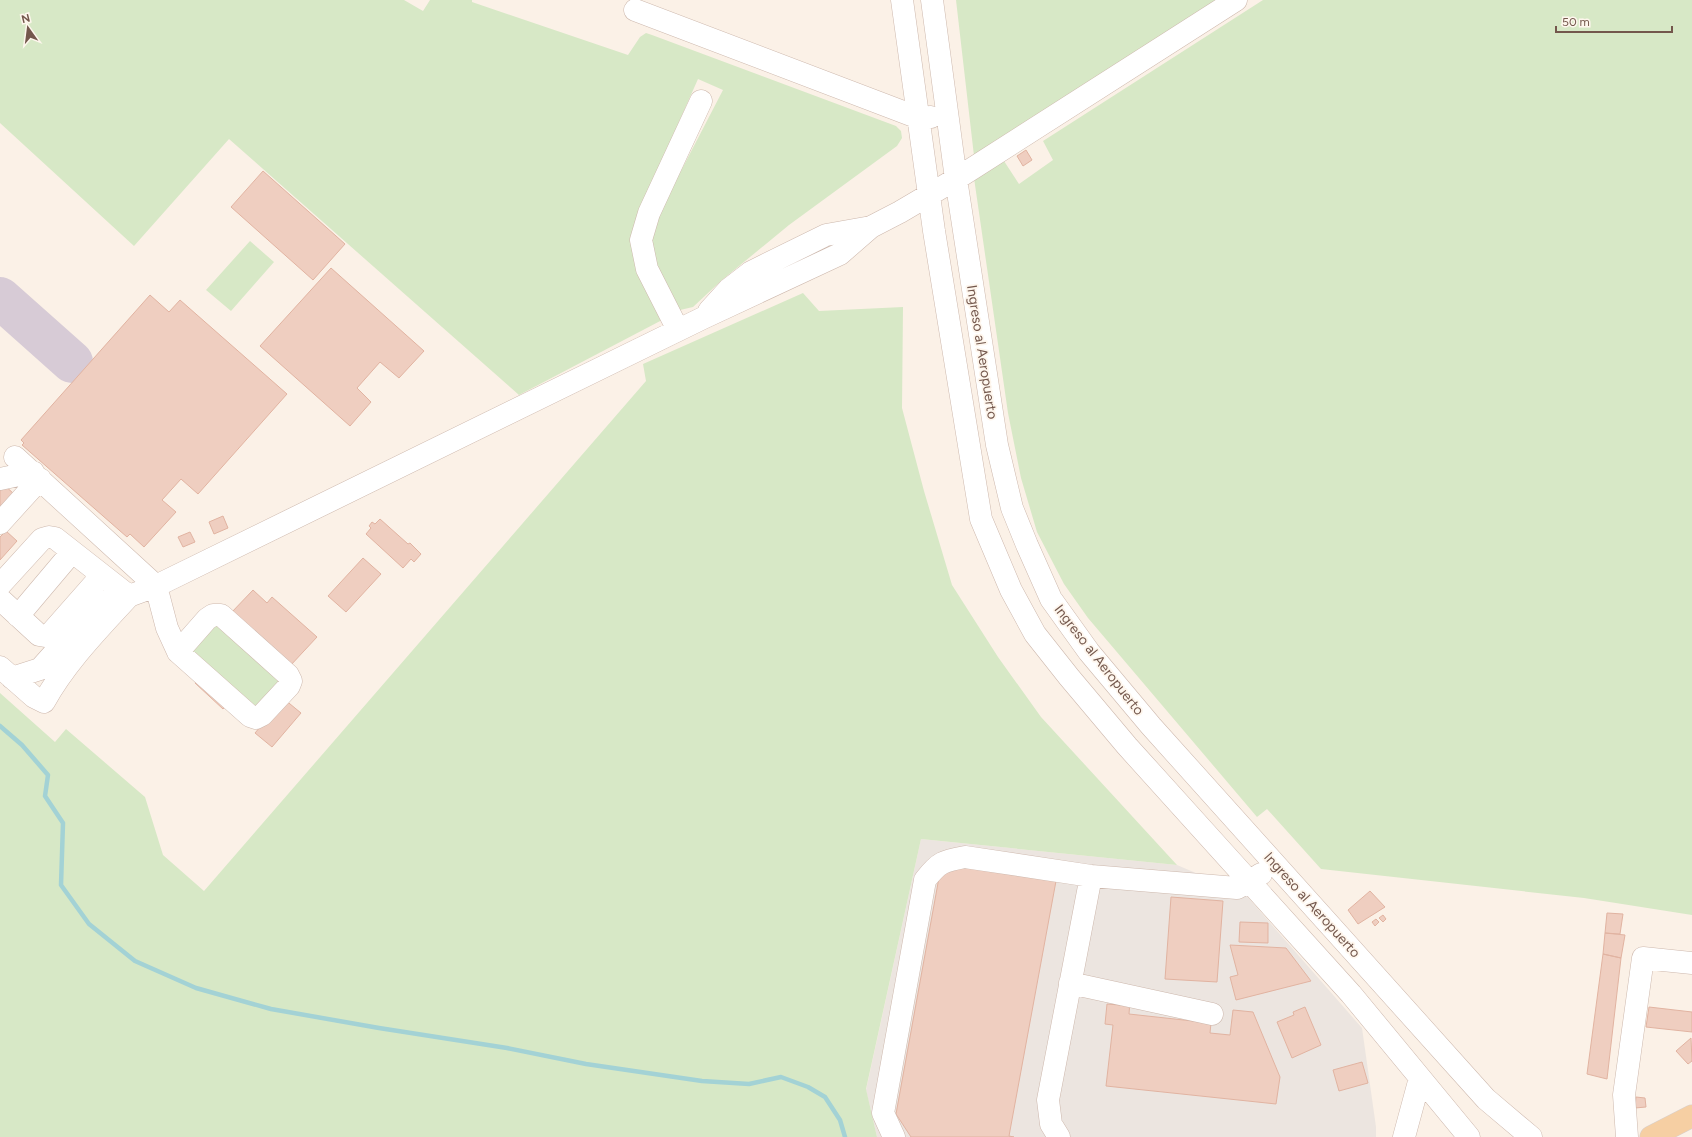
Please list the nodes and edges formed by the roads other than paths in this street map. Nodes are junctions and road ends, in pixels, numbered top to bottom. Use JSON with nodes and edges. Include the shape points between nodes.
{"nodes":[{"id":1,"x":902,"y":0,"type":"edge"},
{"id":2,"x":932,"y":0,"type":"edge"},
{"id":3,"x":1236,"y":0,"type":"edge"},
{"id":4,"x":635,"y":10,"type":"dead end"},
{"id":5,"x":701,"y":101,"type":"dead end"},
{"id":6,"x":948,"y":115,"type":"junction"},
{"id":7,"x":919,"y":118,"type":"junction"},
{"id":8,"x":956,"y":179,"type":"junction"},
{"id":9,"x":929,"y":196,"type":"junction"},
{"id":10,"x":678,"y":330,"type":"junction"},
{"id":11,"x":15,"y":457,"type":"dead end"},
{"id":12,"x":36,"y":476,"type":"junction"},
{"id":13,"x":0,"y":479,"type":"edge"},
{"id":14,"x":0,"y":522,"type":"edge"},
{"id":15,"x":72,"y":552,"type":"junction"},
{"id":16,"x":102,"y":576,"type":"junction"},
{"id":17,"x":0,"y":585,"type":"edge"},
{"id":18,"x":156,"y":586,"type":"junction"},
{"id":19,"x":129,"y":596,"type":"junction"},
{"id":20,"x":0,"y":599,"type":"edge"},
{"id":21,"x":18,"y":616,"type":"junction"},
{"id":22,"x":178,"y":652,"type":"junction"},
{"id":23,"x":6,"y":672,"type":"edge"},
{"id":24,"x":48,"y":675,"type":"junction"},
{"id":25,"x":1275,"y":864,"type":"junction"},
{"id":26,"x":1090,"y":876,"type":"junction"},
{"id":27,"x":1250,"y":881,"type":"junction"},
{"id":28,"x":1692,"y":963,"type":"edge"},
{"id":29,"x":1070,"y":983,"type":"junction"},
{"id":30,"x":1212,"y":1014,"type":"dead end"},
{"id":31,"x":1420,"y":1078,"type":"junction"},
{"id":32,"x":1692,"y":1116,"type":"edge"},
{"id":33,"x":894,"y":1137,"type":"edge"},
{"id":34,"x":1059,"y":1137,"type":"edge"},
{"id":35,"x":1404,"y":1137,"type":"edge"},
{"id":36,"x":1469,"y":1137,"type":"edge"},
{"id":37,"x":1530,"y":1137,"type":"edge"},
{"id":38,"x":1627,"y":1137,"type":"edge"},
{"id":39,"x":1651,"y":1137,"type":"edge"}],
"edges":[{"from":1,"to":7,"type":"lane","name":"Ingreso al Aeropuerto"},
{"from":2,"to":6,"type":"lane","name":"Ingreso al Aeropuerto"},
{"from":3,"to":8,"type":"lane"},
{"from":4,"to":7,"type":"lane"},
{"from":5,"to":10,"type":"lane","via":[[649,214],[641,240],[647,269]]},
{"from":6,"to":7,"type":"lane"},
{"from":6,"to":8,"type":"lane","name":"Ingreso al Aeropuerto"},
{"from":7,"to":9,"type":"lane","name":"Ingreso al Aeropuerto"},
{"from":8,"to":9,"type":"lane"},
{"from":8,"to":25,"type":"lane","name":"Ingreso al Aeropuerto","via":[[997,445],[1012,508],[1051,599],[1089,652],[1151,726]]},
{"from":9,"to":10,"type":"lane","via":[[871,227],[826,234],[750,272],[729,289],[703,318]]},
{"from":9,"to":27,"type":"lane","name":"Ingreso al Aeropuerto","via":[[981,519],[1012,590],[1035,634],[1069,677],[1127,746]]},
{"from":10,"to":18,"type":"lane"},
{"from":11,"to":12,"type":"lane"},
{"from":12,"to":13,"type":"lane"},
{"from":12,"to":14,"type":"lane"},
{"from":12,"to":18,"type":"lane"},
{"from":15,"to":16,"type":"lane"},
{"from":15,"to":17,"type":"lane","via":[[55,538],[42,539]]},
{"from":15,"to":21,"type":"lane"},
{"from":16,"to":19,"type":"lane"},
{"from":16,"to":21,"type":"lane","via":[[50,634],[39,635]]},
{"from":18,"to":19,"type":"lane"},
{"from":18,"to":22,"type":"lane","via":[[167,628]]},
{"from":19,"to":24,"type":"lane","via":[[99,602]]},
{"from":20,"to":21,"type":"lane"},
{"from":22,"to":22,"type":"lane","via":[[207,619],[213,615],[221,615],[288,675],[291,682],[262,716],[256,718],[250,716]]},
{"from":23,"to":24,"type":"lane"},
{"from":23,"to":24,"type":"lane","via":[[34,697],[44,702]]},
{"from":25,"to":27,"type":"lane"},
{"from":25,"to":37,"type":"lane","name":"Ingreso al Aeropuerto","via":[[1486,1099]]},
{"from":26,"to":27,"type":"lane","via":[[1237,888]]},
{"from":26,"to":29,"type":"lane"},
{"from":26,"to":33,"type":"lane","via":[[965,857],[935,866],[925,880],[883,1113]]},
{"from":27,"to":31,"type":"lane","name":"Ingreso al Aeropuerto","via":[[1351,994]]},
{"from":28,"to":38,"type":"lane","via":[[1643,958],[1624,1095]]},
{"from":29,"to":30,"type":"lane"},
{"from":29,"to":34,"type":"lane","via":[[1048,1100],[1051,1124]]},
{"from":31,"to":35,"type":"lane"},
{"from":31,"to":36,"type":"lane","name":"Ingreso al Aeropuerto"},
{"from":32,"to":39,"type":"main road"}]}
